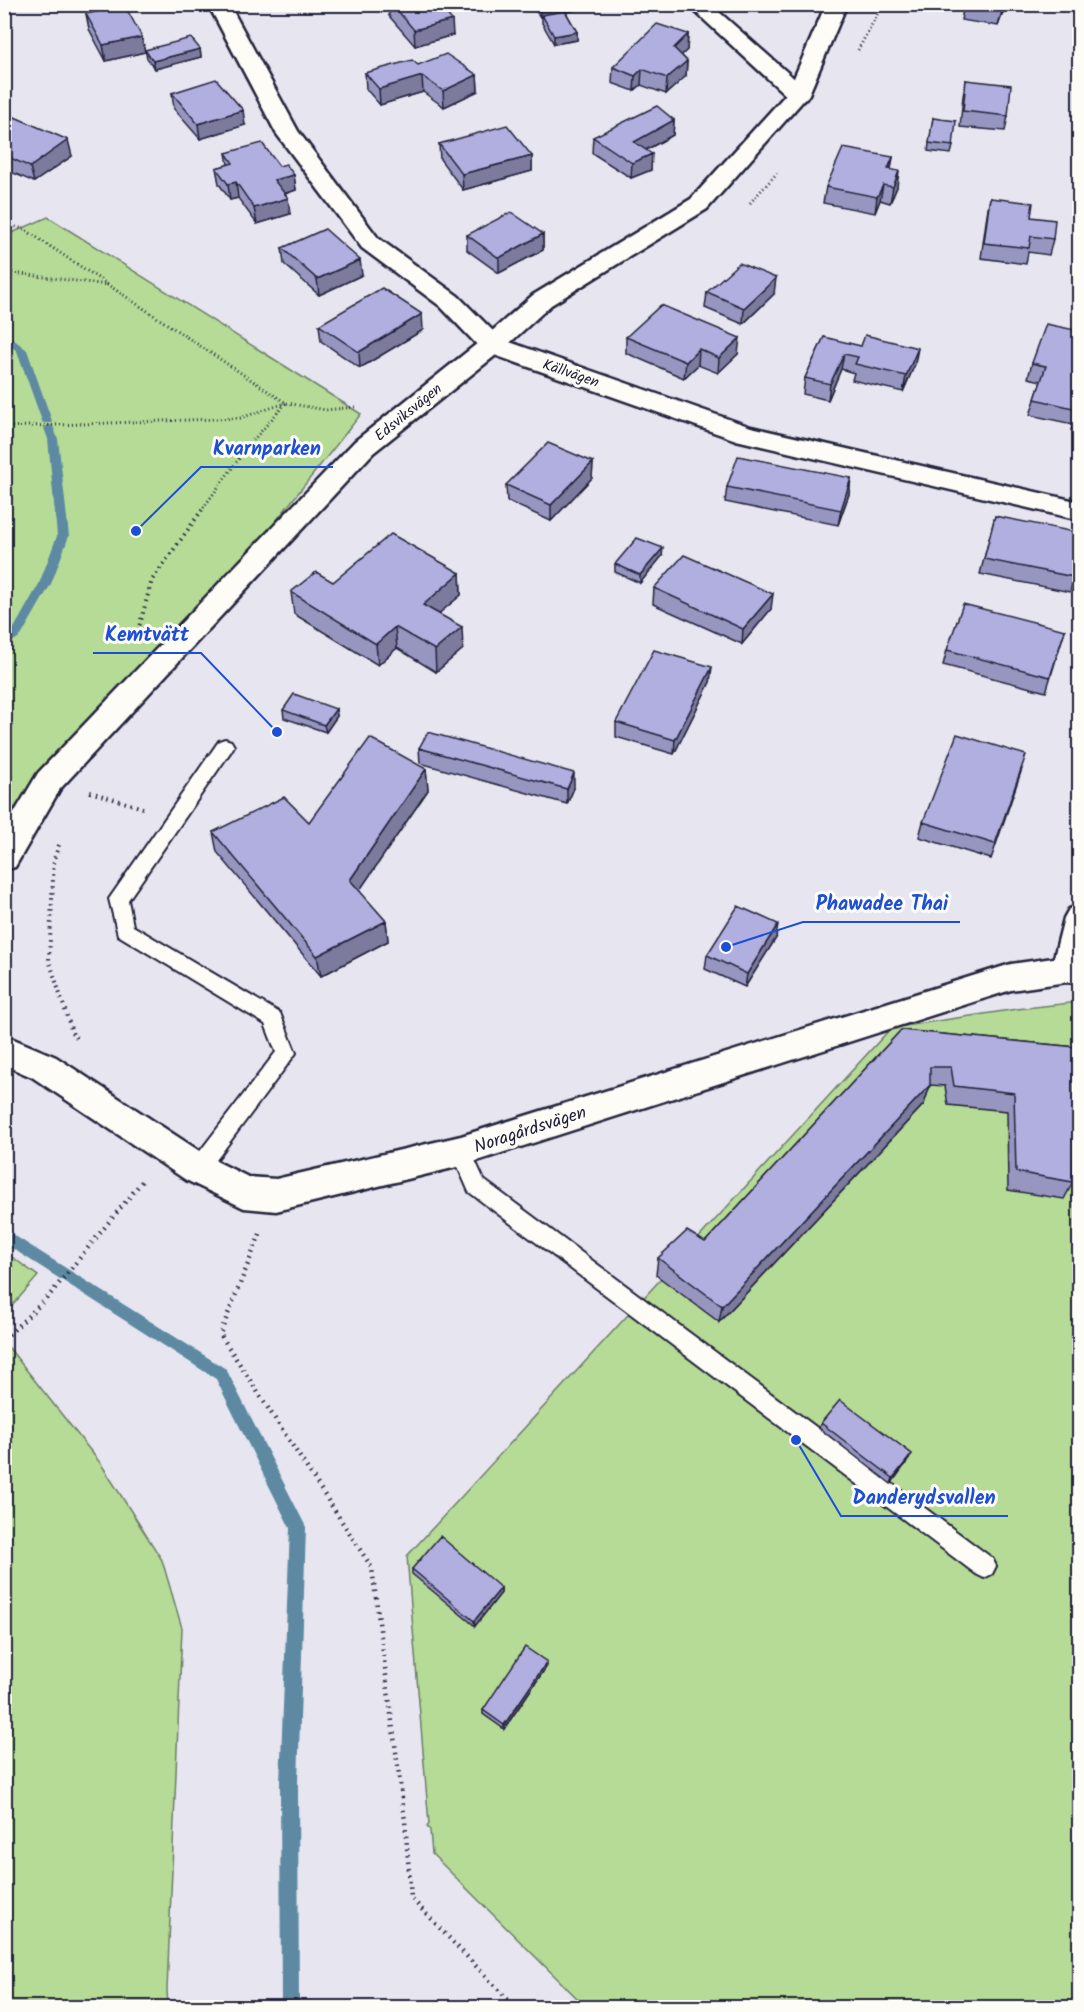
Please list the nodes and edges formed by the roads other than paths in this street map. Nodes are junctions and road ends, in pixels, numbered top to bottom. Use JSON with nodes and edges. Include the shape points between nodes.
{"nodes":[{"id":1,"x":218,"y":4,"type":"edge"},
{"id":2,"x":697,"y":4,"type":"edge"},
{"id":3,"x":837,"y":4,"type":"edge"},
{"id":4,"x":798,"y":94,"type":"junction"},
{"id":5,"x":492,"y":345,"type":"junction"},
{"id":6,"x":1080,"y":511,"type":"edge"},
{"id":7,"x":225,"y":746,"type":"dead end"},
{"id":8,"x":4,"y":858,"type":"edge"},
{"id":9,"x":1080,"y":918,"type":"edge"},
{"id":10,"x":1073,"y":970,"type":"edge"},
{"id":11,"x":4,"y":1049,"type":"edge"},
{"id":12,"x":461,"y":1150,"type":"junction"},
{"id":13,"x":198,"y":1168,"type":"junction"},
{"id":14,"x":984,"y":1566,"type":"dead end"}],
"edges":[{"from":1,"to":5,"type":"street","name":"Källvägen","via":[[287,133],[370,243],[449,301]]},
{"from":2,"to":4,"type":"street"},
{"from":3,"to":4,"type":"street","name":"Edsviksvägen"},
{"from":4,"to":5,"type":"street","name":"Edsviksvägen","via":[[699,204],[542,300]]},
{"from":5,"to":6,"type":"street","name":"Källvägen","via":[[745,434]]},
{"from":5,"to":8,"type":"street","name":"Edsviksvägen","via":[[364,447],[49,781]]},
{"from":7,"to":13,"type":"lane","via":[[118,899],[125,930],[273,1019],[286,1053]]},
{"from":9,"to":10,"type":"street"},
{"from":10,"to":12,"type":"street","name":"Noragårdsvägen","via":[[1011,977]]},
{"from":11,"to":13,"type":"street","name":"Noragårdsvägen","via":[[44,1067]]},
{"from":12,"to":13,"type":"street","name":"Noragårdsvägen","via":[[276,1195],[244,1192]]},
{"from":12,"to":14,"type":"lane","via":[[476,1186]]}]}
